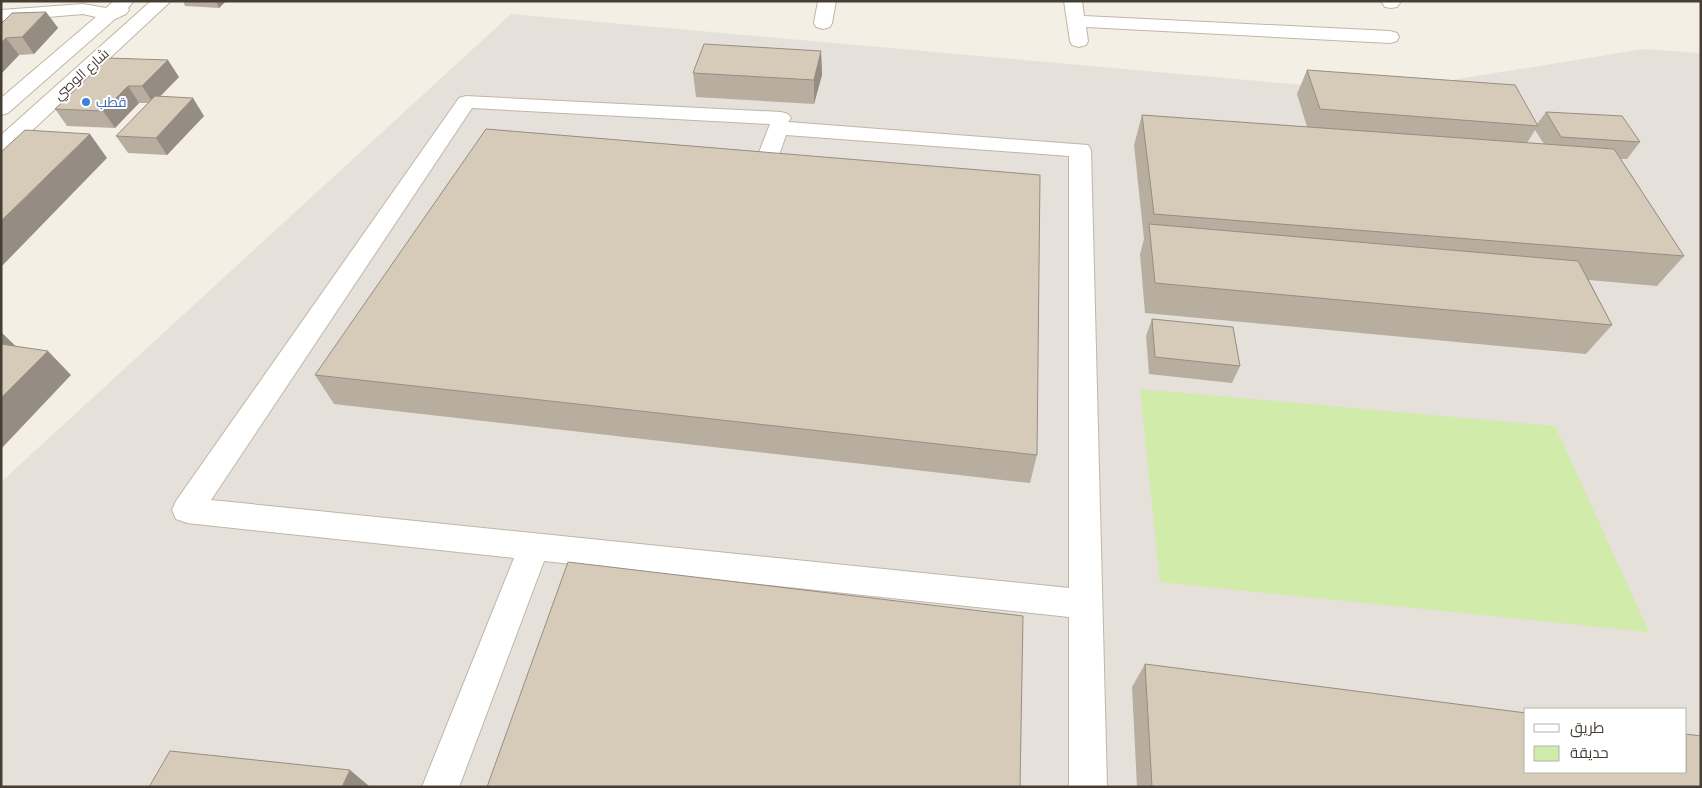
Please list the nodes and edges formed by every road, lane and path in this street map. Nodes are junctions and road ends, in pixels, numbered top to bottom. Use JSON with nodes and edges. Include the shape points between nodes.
{"nodes":[{"id":1,"x":81,"y":1,"type":"edge"},
{"id":2,"x":162,"y":1,"type":"edge"},
{"id":3,"x":828,"y":1,"type":"edge"},
{"id":4,"x":1073,"y":1,"type":"edge"},
{"id":5,"x":127,"y":7,"type":"edge"},
{"id":6,"x":60,"y":11,"type":"junction"},
{"id":7,"x":1,"y":16,"type":"edge"},
{"id":8,"x":1076,"y":21,"type":"junction"},
{"id":9,"x":822,"y":23,"type":"dead end"},
{"id":10,"x":1390,"y":37,"type":"dead end"},
{"id":11,"x":1080,"y":41,"type":"dead end"},
{"id":12,"x":1,"y":109,"type":"edge"},
{"id":13,"x":782,"y":116,"type":"junction"},
{"id":14,"x":1,"y":147,"type":"edge"},
{"id":15,"x":759,"y":181,"type":"edge"},
{"id":16,"x":534,"y":546,"type":"junction"},
{"id":17,"x":1085,"y":604,"type":"junction"},
{"id":18,"x":440,"y":787,"type":"edge"},
{"id":19,"x":1088,"y":787,"type":"edge"}],
"edges":[{"from":1,"to":6,"type":"street"},
{"from":2,"to":5,"type":"street","name":"شارع الوصي"},
{"from":3,"to":9,"type":"street"},
{"from":4,"to":8,"type":"street"},
{"from":5,"to":6,"type":"street"},
{"from":5,"to":12,"type":"street","name":"شارع الوصي"},
{"from":5,"to":14,"type":"street","name":"شارع الوصي"},
{"from":6,"to":7,"type":"street"},
{"from":8,"to":10,"type":"street"},
{"from":8,"to":11,"type":"street"},
{"from":13,"to":15,"type":"street"},
{"from":13,"to":16,"type":"street","via":[[466,102],[187,510]]},
{"from":13,"to":17,"type":"street","via":[[1080,150]]},
{"from":16,"to":17,"type":"street"},
{"from":16,"to":18,"type":"street"},
{"from":17,"to":19,"type":"street"}]}
